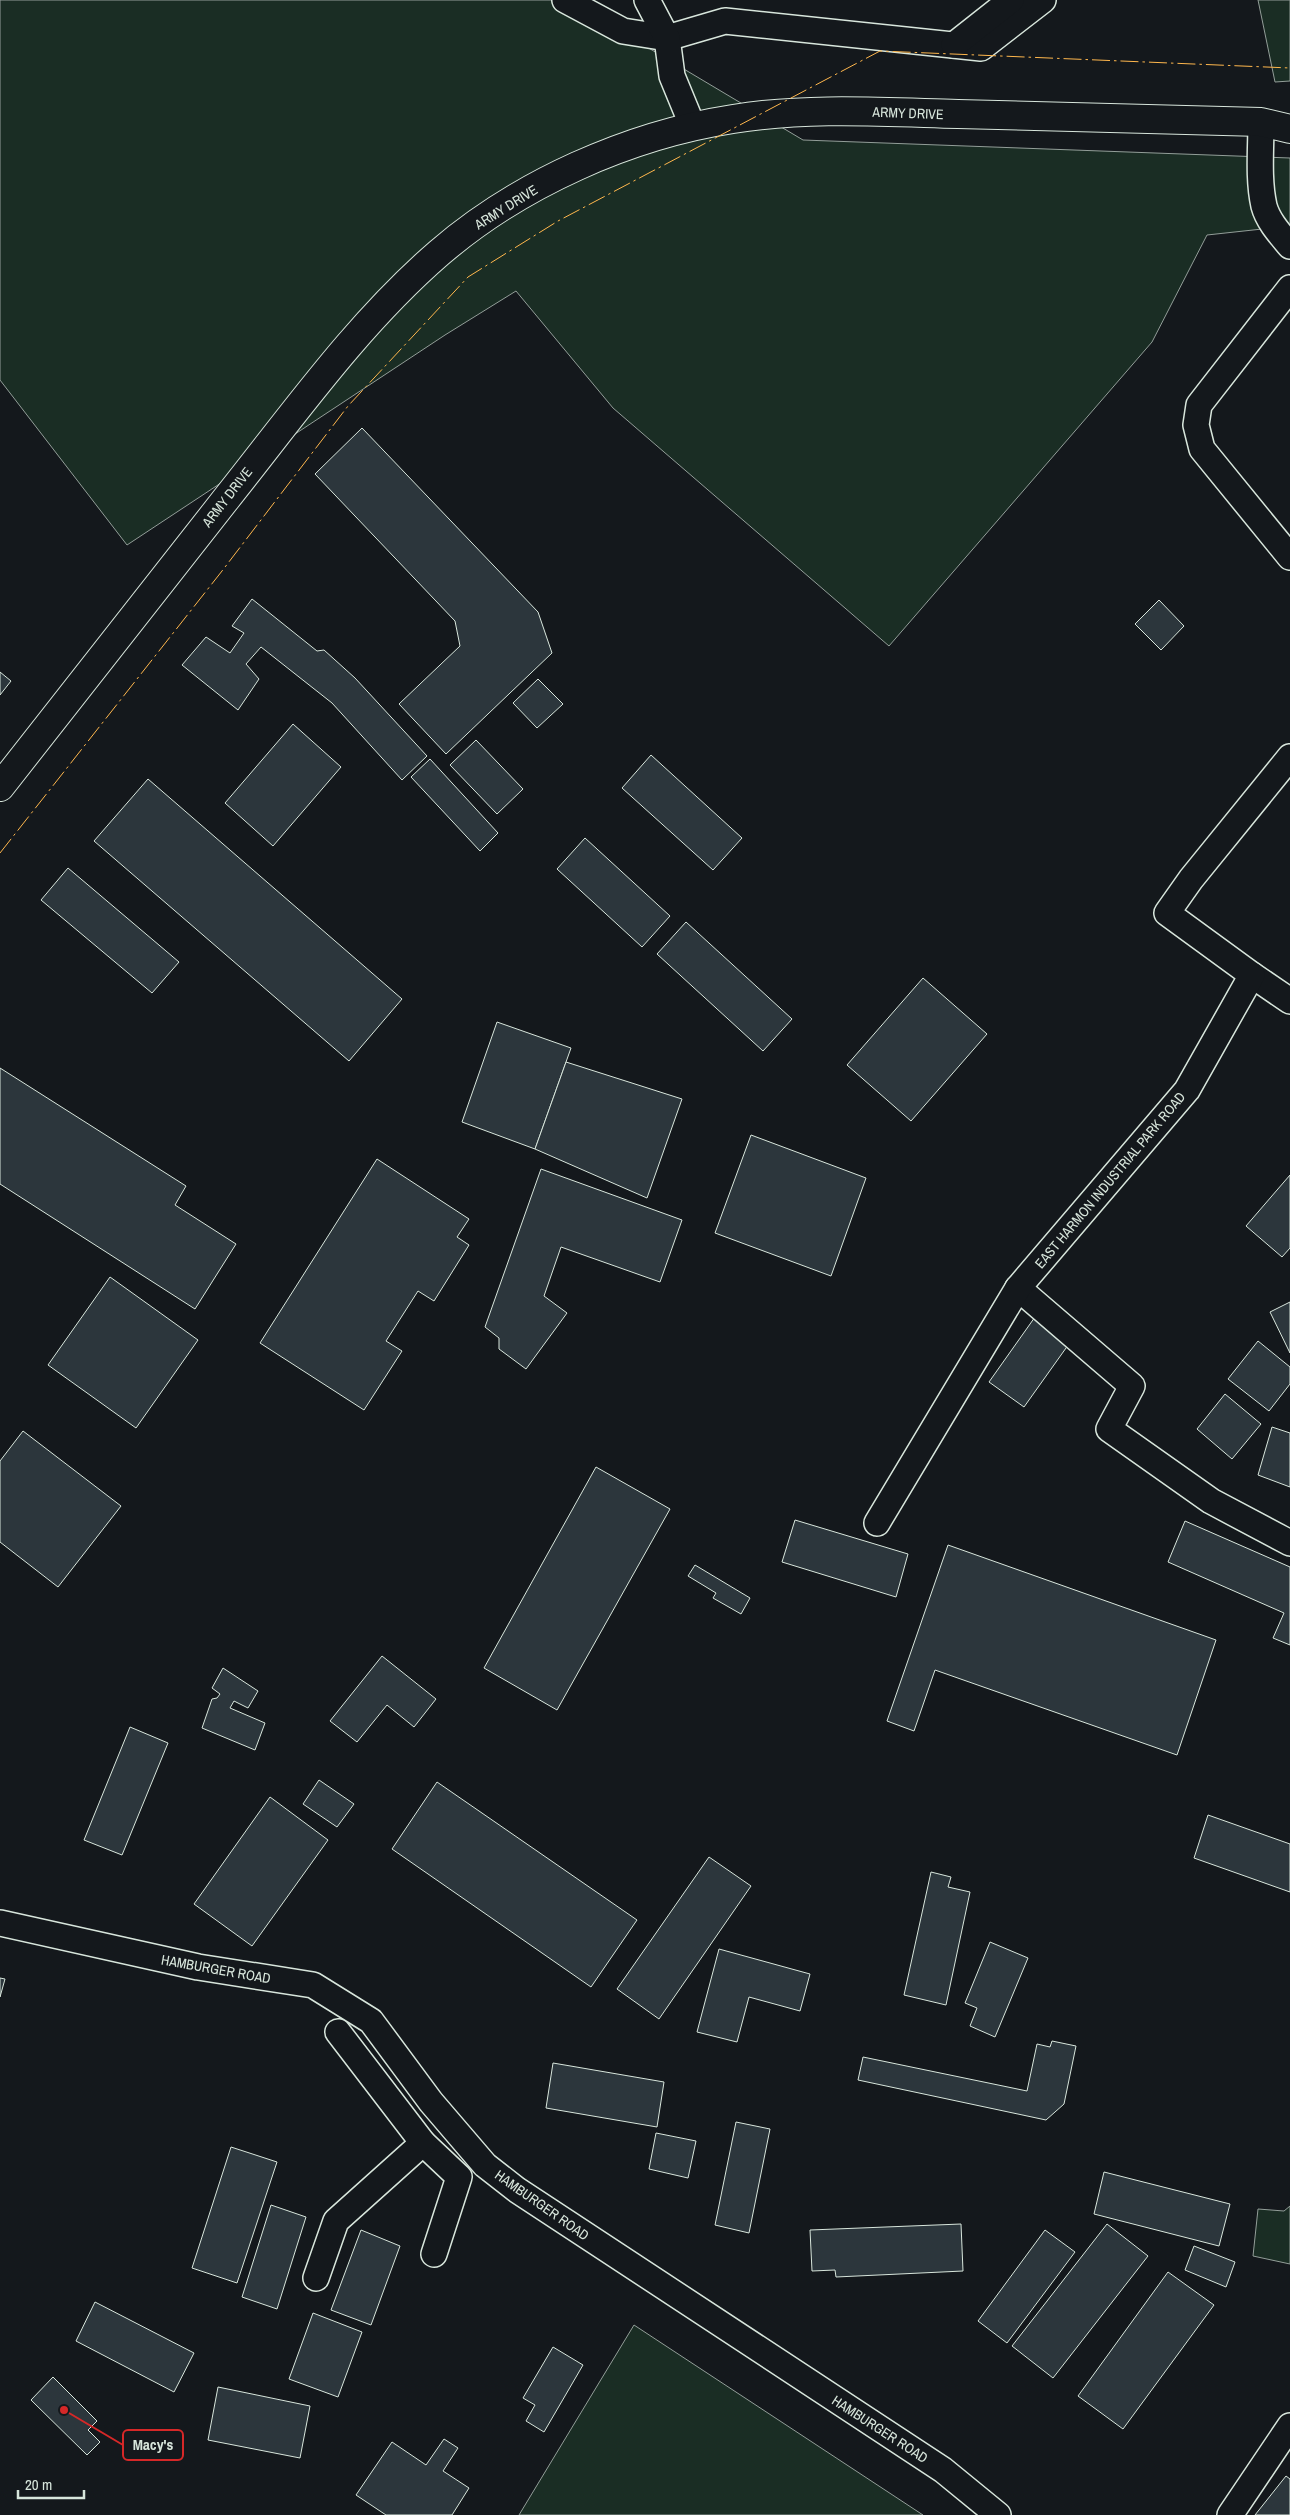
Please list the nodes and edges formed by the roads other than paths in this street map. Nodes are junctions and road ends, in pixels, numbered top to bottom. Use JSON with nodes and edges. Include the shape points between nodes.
{"nodes":[{"id":1,"x":565,"y":0,"type":"edge"},
{"id":2,"x":647,"y":0,"type":"edge"},
{"id":3,"x":1011,"y":0,"type":"edge"},
{"id":4,"x":1043,"y":0,"type":"edge"},
{"id":5,"x":727,"y":11,"type":"edge"},
{"id":6,"x":668,"y":38,"type":"junction"},
{"id":7,"x":954,"y":45,"type":"junction"},
{"id":8,"x":1290,"y":117,"type":"edge"},
{"id":9,"x":1261,"y":122,"type":"junction"},
{"id":10,"x":693,"y":127,"type":"junction"},
{"id":11,"x":1290,"y":129,"type":"edge"},
{"id":12,"x":1290,"y":246,"type":"edge"},
{"id":13,"x":1290,"y":288,"type":"edge"},
{"id":14,"x":1290,"y":557,"type":"edge"},
{"id":15,"x":1290,"y":757,"type":"edge"},
{"id":16,"x":0,"y":787,"type":"edge"},
{"id":17,"x":1252,"y":975,"type":"junction"},
{"id":18,"x":1290,"y":1001,"type":"edge"},
{"id":19,"x":1018,"y":1288,"type":"junction"},
{"id":20,"x":877,"y":1523,"type":"dead end"},
{"id":21,"x":1290,"y":1543,"type":"edge"},
{"id":22,"x":0,"y":1923,"type":"edge"},
{"id":23,"x":338,"y":2032,"type":"dead end"},
{"id":24,"x":423,"y":2143,"type":"junction"},
{"id":25,"x":480,"y":2159,"type":"junction"},
{"id":26,"x":459,"y":2177,"type":"junction"},
{"id":27,"x":434,"y":2254,"type":"dead end"},
{"id":28,"x":316,"y":2278,"type":"dead end"},
{"id":29,"x":1290,"y":2426,"type":"edge"},
{"id":30,"x":998,"y":2515,"type":"edge"},
{"id":31,"x":1230,"y":2515,"type":"edge"}],
"edges":[{"from":1,"to":6,"type":"street","via":[[623,31]]},
{"from":2,"to":6,"type":"street"},
{"from":3,"to":7,"type":"street"},
{"from":4,"to":7,"type":"street","via":[[981,48]]},
{"from":5,"to":6,"type":"street"},
{"from":5,"to":7,"type":"street"},
{"from":6,"to":10,"type":"street","via":[[672,76]]},
{"from":8,"to":9,"type":"main road","name":"ARMY DRIVE"},
{"from":9,"to":10,"type":"main road","name":"ARMY DRIVE","via":[[822,112],[775,113]]},
{"from":9,"to":11,"type":"main road","name":"ARMY DRIVE"},
{"from":9,"to":12,"type":"street","via":[[1265,207],[1276,229]]},
{"from":10,"to":16,"type":"main road","name":"ARMY DRIVE","via":[[608,155],[520,197],[441,251],[407,283],[320,381]]},
{"from":13,"to":14,"type":"street","via":[[1199,405],[1196,425],[1202,449]]},
{"from":15,"to":17,"type":"street","via":[[1167,913]]},
{"from":17,"to":18,"type":"street"},
{"from":17,"to":19,"type":"street","name":"EAST HARMON INDUSTRIAL PARK ROAD","via":[[1187,1090]]},
{"from":19,"to":20,"type":"street","name":"EAST HARMON INDUSTRIAL PARK ROAD"},
{"from":19,"to":21,"type":"street","via":[[1132,1386],[1109,1429],[1211,1501]]},
{"from":22,"to":25,"type":"street","name":"HAMBURGER ROAD","via":[[198,1967],[312,1985],[371,2021],[431,2102]]},
{"from":23,"to":24,"type":"street"},
{"from":24,"to":26,"type":"street"},
{"from":24,"to":28,"type":"street","via":[[336,2221]]},
{"from":25,"to":26,"type":"street"},
{"from":25,"to":30,"type":"street","name":"HAMBURGER ROAD","via":[[517,2190],[942,2470]]},
{"from":26,"to":27,"type":"street"},
{"from":29,"to":31,"type":"street"}]}
